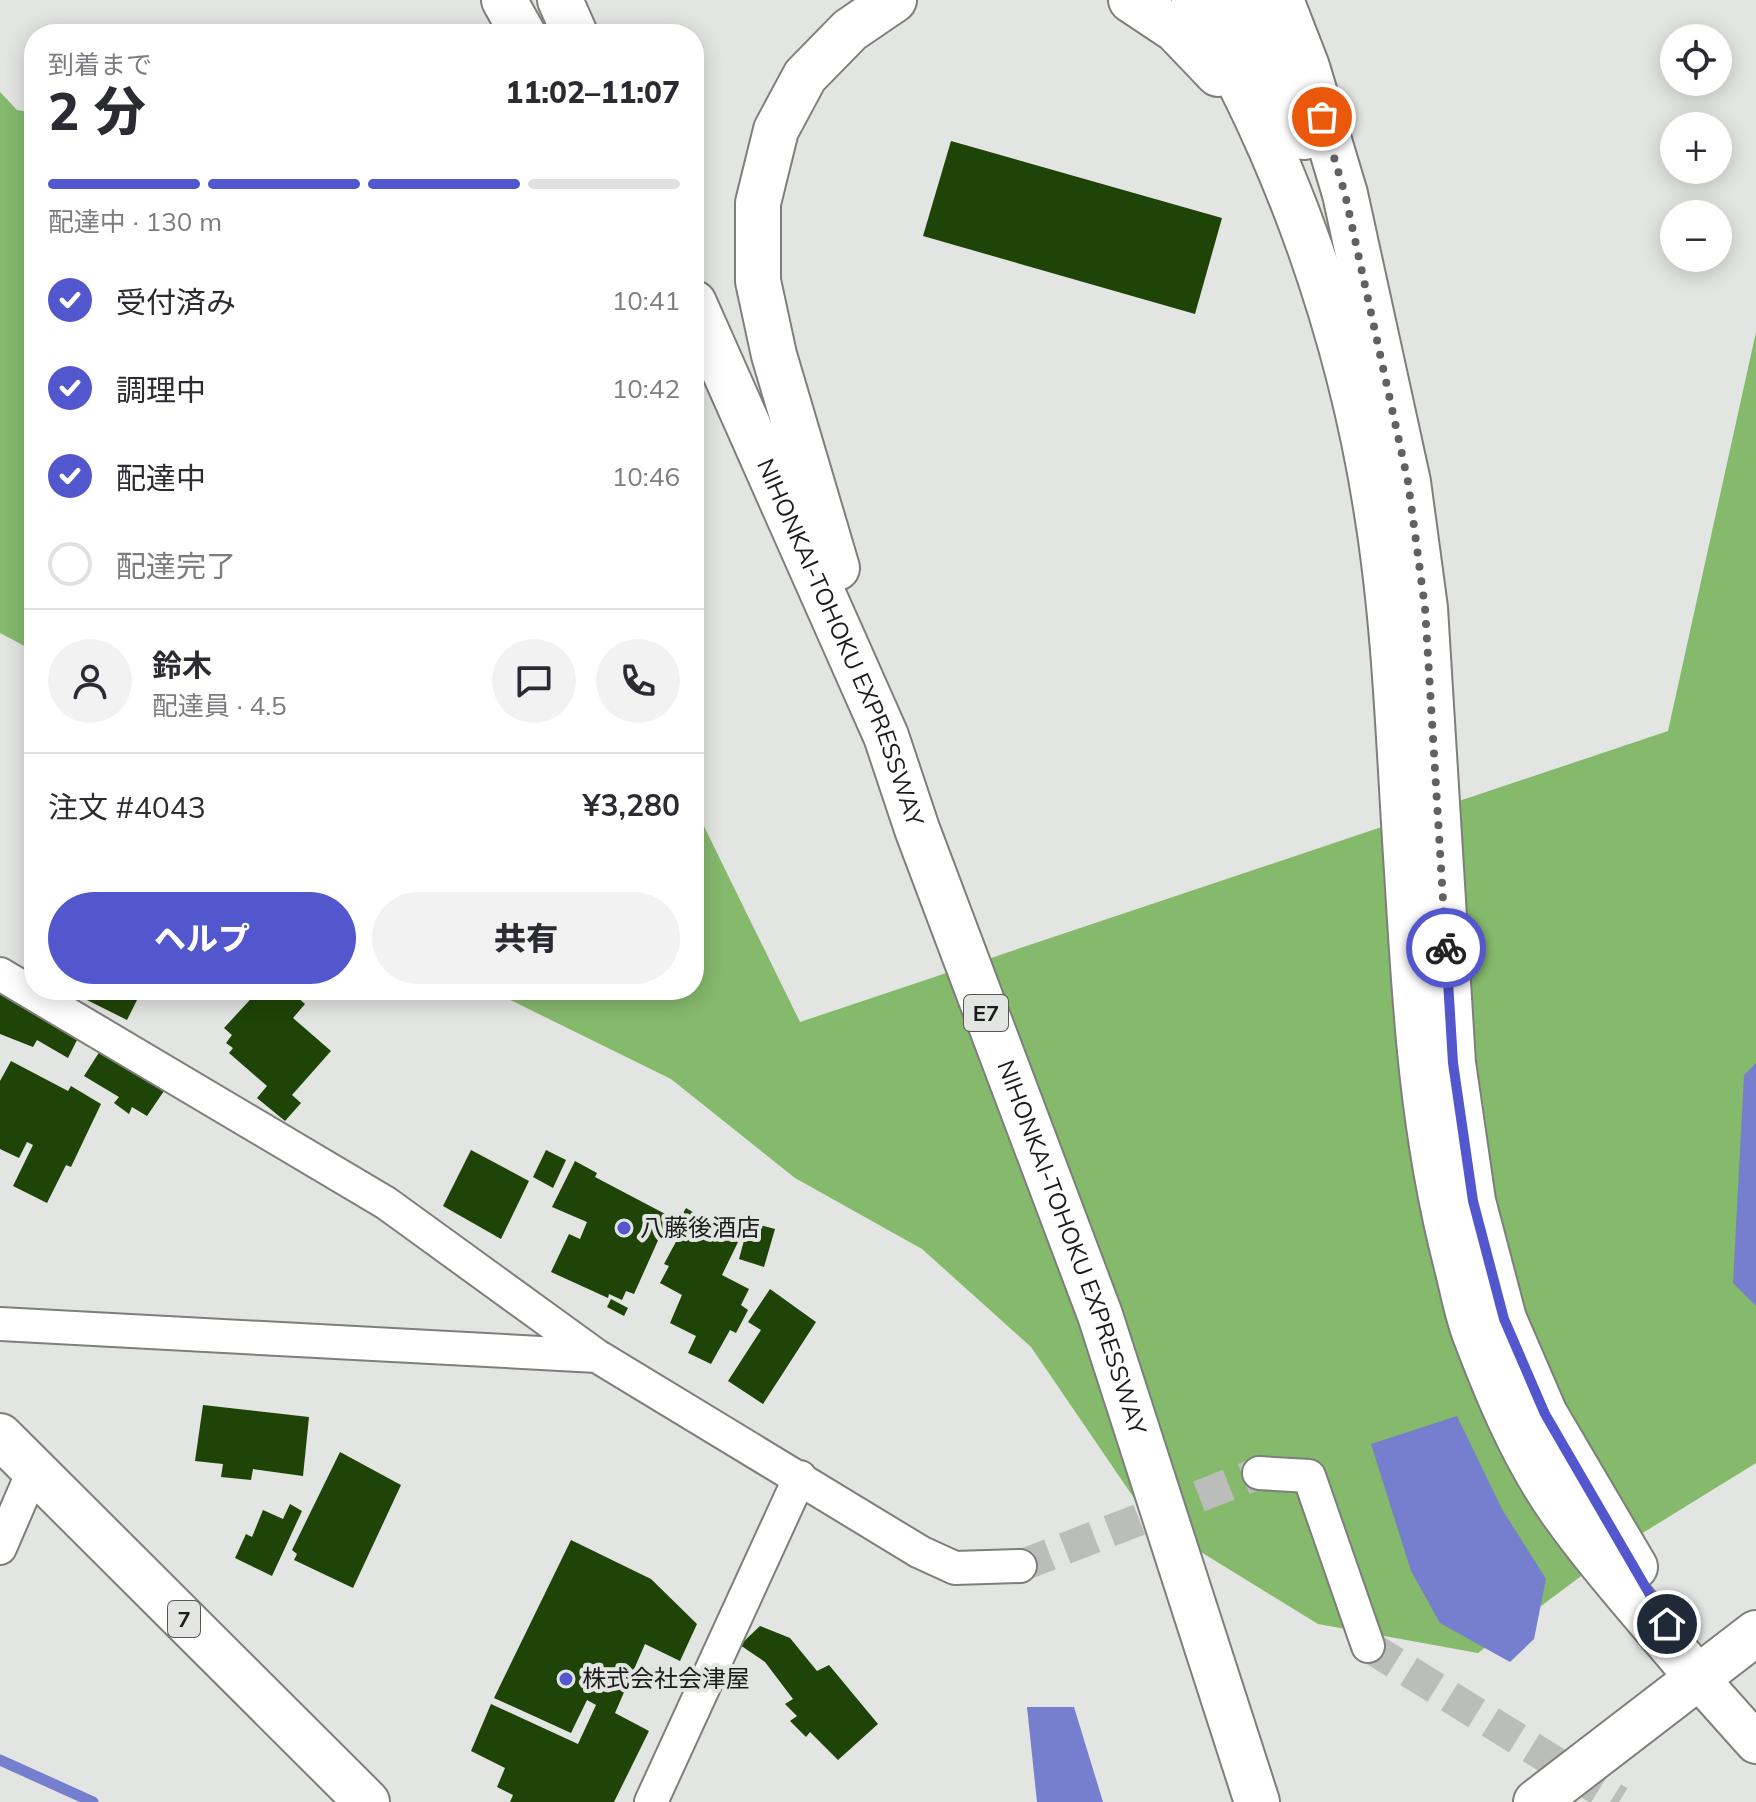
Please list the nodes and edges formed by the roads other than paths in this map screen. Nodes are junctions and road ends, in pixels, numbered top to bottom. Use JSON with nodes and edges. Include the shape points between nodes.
{"nodes":[{"id":1,"x":504,"y":0,"type":"edge"},
{"id":2,"x":560,"y":0,"type":"edge"},
{"id":3,"x":894,"y":0,"type":"edge"},
{"id":4,"x":1131,"y":0,"type":"edge"},
{"id":5,"x":1194,"y":0,"type":"edge"},
{"id":6,"x":1235,"y":0,"type":"edge"},
{"id":7,"x":1281,"y":0,"type":"edge"},
{"id":8,"x":517,"y":24,"type":"edge"},
{"id":9,"x":571,"y":24,"type":"edge"},
{"id":10,"x":1272,"y":156,"type":"junction"},
{"id":11,"x":704,"y":326,"type":"edge"},
{"id":12,"x":1375,"y":333,"type":"junction"},
{"id":13,"x":704,"y":388,"type":"edge"},
{"id":14,"x":886,"y":736,"type":"junction"},
{"id":15,"x":917,"y":829,"type":"junction"},
{"id":16,"x":0,"y":974,"type":"edge"},
{"id":17,"x":24,"y":988,"type":"edge"},
{"id":18,"x":44,"y":1000,"type":"edge"},
{"id":19,"x":0,"y":1324,"type":"edge"},
{"id":20,"x":597,"y":1356,"type":"junction"},
{"id":21,"x":0,"y":1436,"type":"edge"},
{"id":22,"x":34,"y":1469,"type":"junction"},
{"id":23,"x":1259,"y":1473,"type":"tunnel mouth"},
{"id":24,"x":800,"y":1477,"type":"junction"},
{"id":25,"x":0,"y":1548,"type":"edge"},
{"id":26,"x":1020,"y":1566,"type":"tunnel mouth"},
{"id":27,"x":1756,"y":1633,"type":"edge"},
{"id":28,"x":1368,"y":1646,"type":"tunnel mouth"},
{"id":29,"x":1697,"y":1677,"type":"junction"},
{"id":30,"x":1756,"y":1743,"type":"edge"},
{"id":31,"x":367,"y":1802,"type":"edge"},
{"id":32,"x":651,"y":1802,"type":"edge"},
{"id":33,"x":1257,"y":1802,"type":"edge"},
{"id":34,"x":1536,"y":1802,"type":"edge"}],
"edges":[{"from":1,"to":8,"type":"main road"},
{"from":2,"to":9,"type":"main road"},
{"from":3,"to":14,"type":"main road","via":[[850,30],[805,76],[776,130],[758,203],[758,281],[774,355]]},
{"from":4,"to":10,"type":"main road","via":[[1176,30],[1213,67]]},
{"from":5,"to":10,"type":"main road"},
{"from":6,"to":12,"type":"main road","via":[[1326,186]]},
{"from":7,"to":12,"type":"main road","via":[[1345,194]]},
{"from":10,"to":29,"type":"main road","via":[[1319,273],[1345,361],[1377,513],[1391,632],[1420,1076],[1444,1215],[1472,1328],[1512,1426],[1560,1509]]},
{"from":11,"to":14,"type":"main road","name":"NIHONKAI-TOHOKU EXPRESSWAY","number":"E7"},
{"from":12,"to":29,"type":"main road","via":[[1408,482],[1425,608],[1453,1063],[1473,1201],[1504,1319],[1545,1414]]},
{"from":13,"to":15,"type":"main road"},
{"from":14,"to":15,"type":"main road","name":"NIHONKAI-TOHOKU EXPRESSWAY","number":"E7"},
{"from":15,"to":33,"type":"main road","name":"NIHONKAI-TOHOKU EXPRESSWAY","number":"E7","via":[[1100,1315]]},
{"from":16,"to":17,"type":"street"},
{"from":18,"to":20,"type":"street","via":[[386,1203]]},
{"from":19,"to":20,"type":"street"},
{"from":20,"to":24,"type":"street"},
{"from":21,"to":22,"type":"main road","number":"7"},
{"from":22,"to":25,"type":"street"},
{"from":22,"to":31,"type":"main road","number":"7"},
{"from":23,"to":28,"type":"street","via":[[1309,1476]]},
{"from":24,"to":26,"type":"street","via":[[955,1568]]},
{"from":24,"to":32,"type":"street"},
{"from":27,"to":29,"type":"main road"},
{"from":29,"to":30,"type":"street"},
{"from":29,"to":34,"type":"main road"}]}
